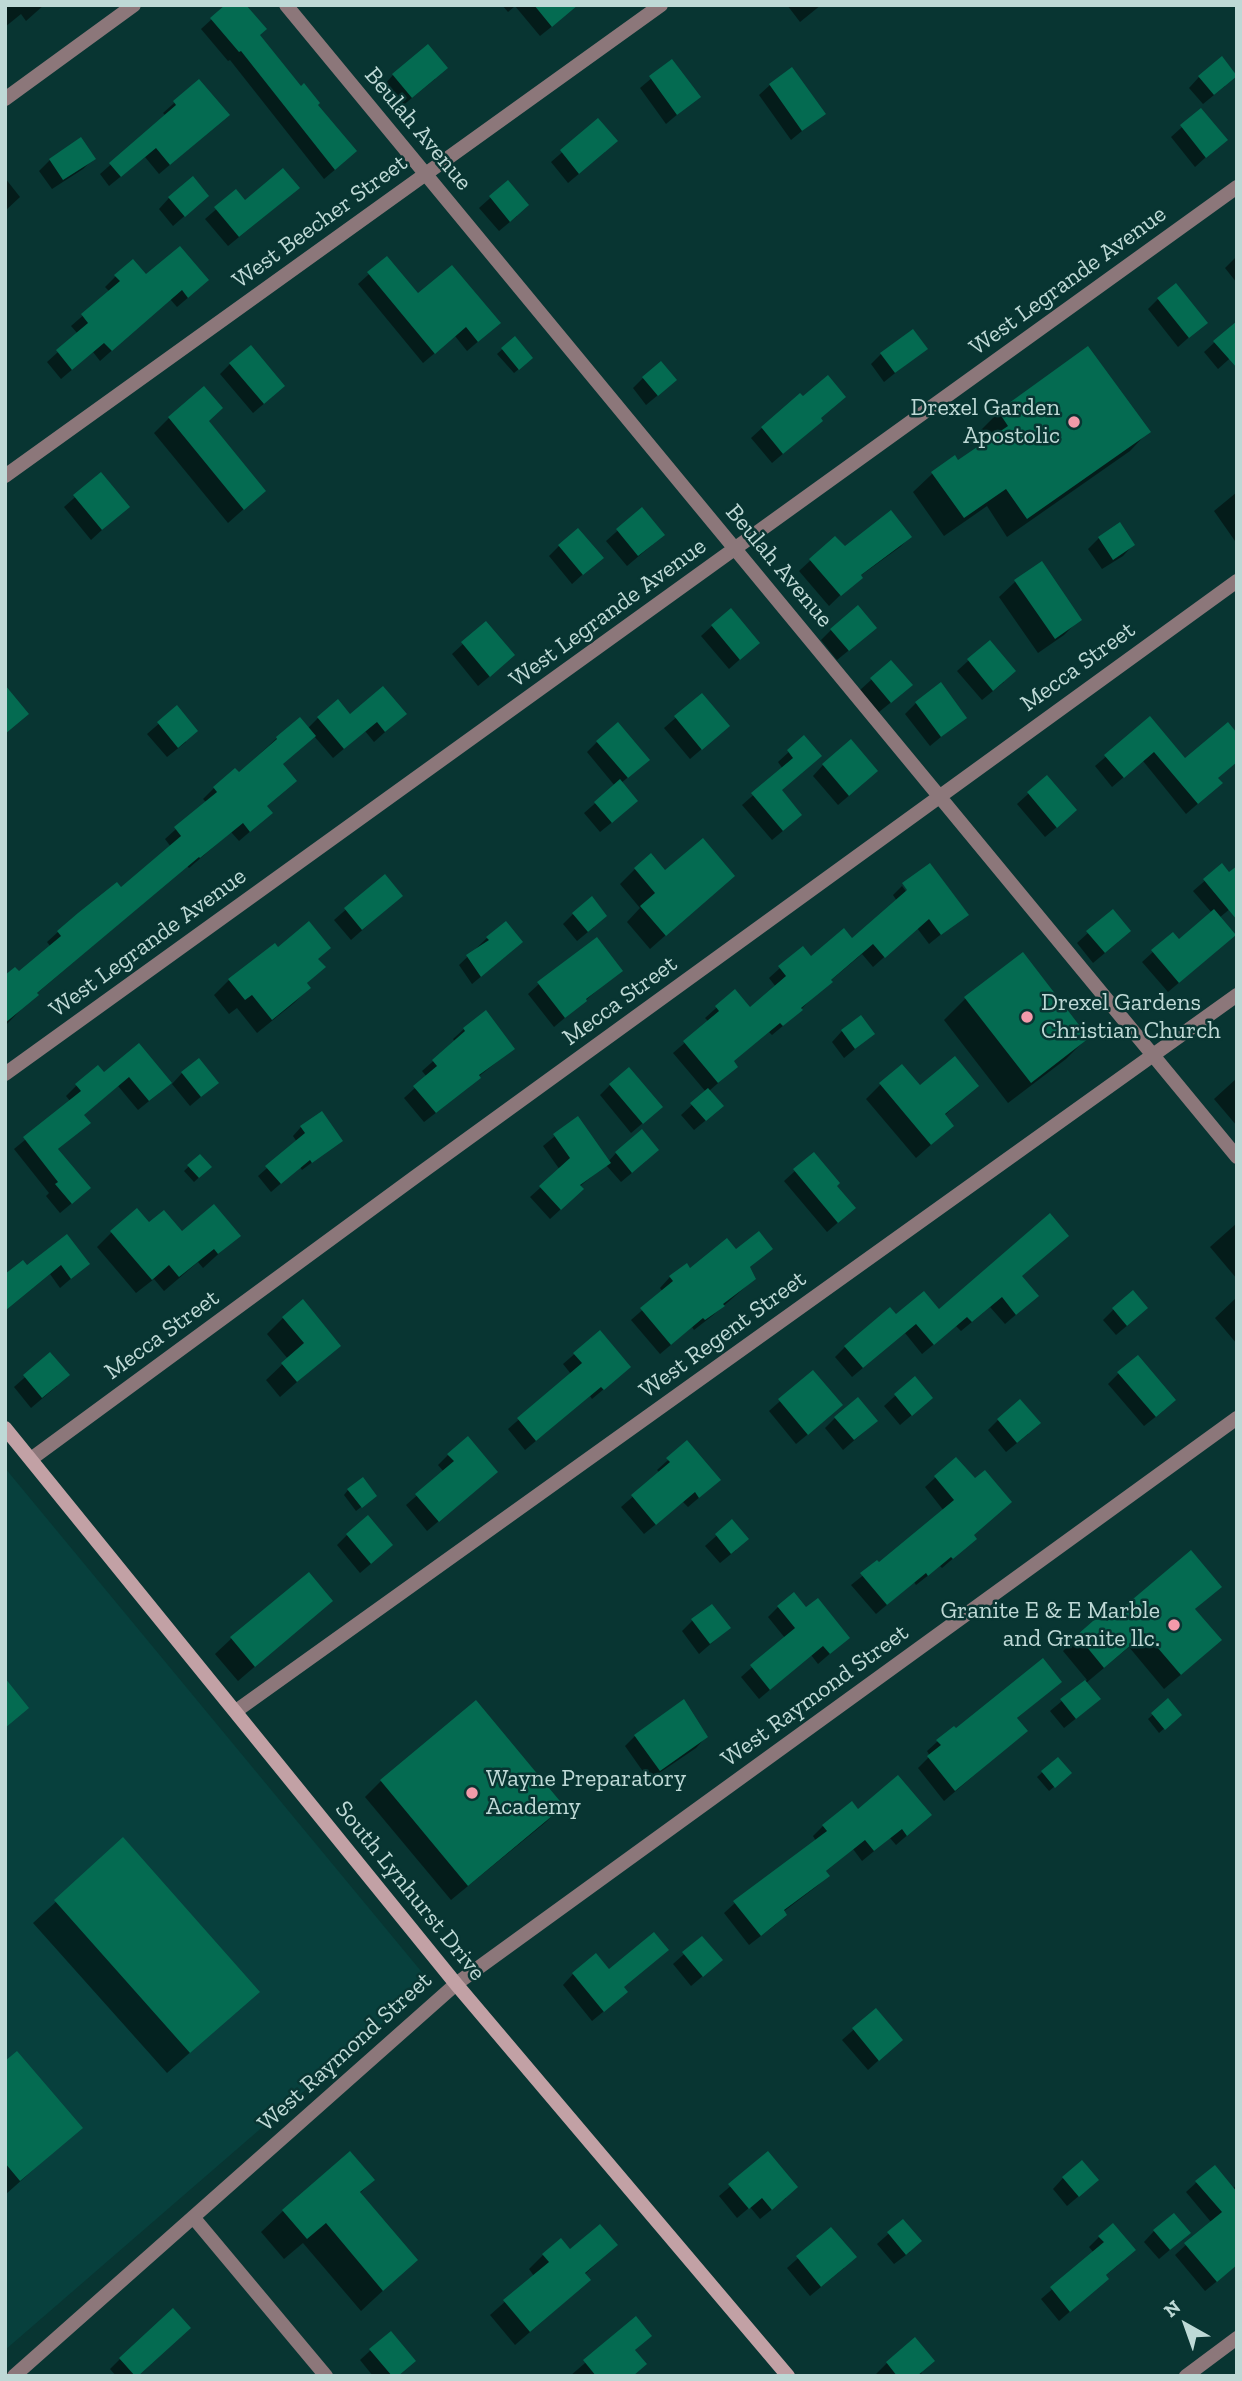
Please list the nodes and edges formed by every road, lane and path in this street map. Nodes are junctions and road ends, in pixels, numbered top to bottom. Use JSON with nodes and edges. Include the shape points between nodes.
{"nodes":[{"id":1,"x":134,"y":5,"type":"edge"},
{"id":2,"x":286,"y":5,"type":"edge"},
{"id":3,"x":661,"y":5,"type":"edge"},
{"id":4,"x":5,"y":99,"type":"edge"},
{"id":5,"x":426,"y":174,"type":"junction"},
{"id":6,"x":1237,"y":187,"type":"edge"},
{"id":7,"x":5,"y":477,"type":"edge"},
{"id":8,"x":736,"y":549,"type":"junction"},
{"id":9,"x":1237,"y":581,"type":"edge"},
{"id":10,"x":940,"y":797,"type":"junction"},
{"id":11,"x":1237,"y":995,"type":"edge"},
{"id":12,"x":1154,"y":1055,"type":"junction"},
{"id":13,"x":5,"y":1073,"type":"edge"},
{"id":14,"x":1237,"y":1157,"type":"edge"},
{"id":15,"x":1237,"y":1418,"type":"edge"},
{"id":16,"x":5,"y":1428,"type":"edge"},
{"id":17,"x":31,"y":1459,"type":"junction"},
{"id":18,"x":236,"y":1711,"type":"junction"},
{"id":19,"x":456,"y":1984,"type":"junction"},
{"id":20,"x":193,"y":2217,"type":"junction"},
{"id":21,"x":1237,"y":2337,"type":"edge"},
{"id":22,"x":14,"y":2376,"type":"edge"},
{"id":23,"x":326,"y":2376,"type":"edge"},
{"id":24,"x":788,"y":2376,"type":"edge"},
{"id":25,"x":1186,"y":2376,"type":"edge"}],
"edges":[{"from":1,"to":4,"type":"street"},
{"from":2,"to":5,"type":"street","name":"Beulah Avenue"},
{"from":3,"to":5,"type":"street","name":"West Beecher Street"},
{"from":5,"to":7,"type":"street","name":"West Beecher Street"},
{"from":5,"to":8,"type":"street","name":"Beulah Avenue"},
{"from":6,"to":8,"type":"street","name":"West Legrande Avenue"},
{"from":8,"to":10,"type":"street","name":"Beulah Avenue"},
{"from":8,"to":13,"type":"street","name":"West Legrande Avenue"},
{"from":9,"to":10,"type":"street","name":"Mecca Street"},
{"from":10,"to":12,"type":"street","name":"Beulah Avenue"},
{"from":10,"to":17,"type":"street","name":"Mecca Street"},
{"from":11,"to":12,"type":"street","name":"West Regent Street"},
{"from":12,"to":14,"type":"street","name":"Beulah Avenue"},
{"from":12,"to":18,"type":"street","name":"West Regent Street"},
{"from":15,"to":19,"type":"street","name":"West Raymond Street"},
{"from":16,"to":17,"type":"main road","name":"South Lynhurst Drive"},
{"from":17,"to":18,"type":"main road","name":"South Lynhurst Drive"},
{"from":18,"to":19,"type":"main road","name":"South Lynhurst Drive"},
{"from":19,"to":20,"type":"street","name":"West Raymond Street"},
{"from":19,"to":24,"type":"main road","name":"South Lynhurst Drive"},
{"from":20,"to":22,"type":"street","name":"West Raymond Street"},
{"from":20,"to":23,"type":"street"},
{"from":21,"to":25,"type":"street"}]}
